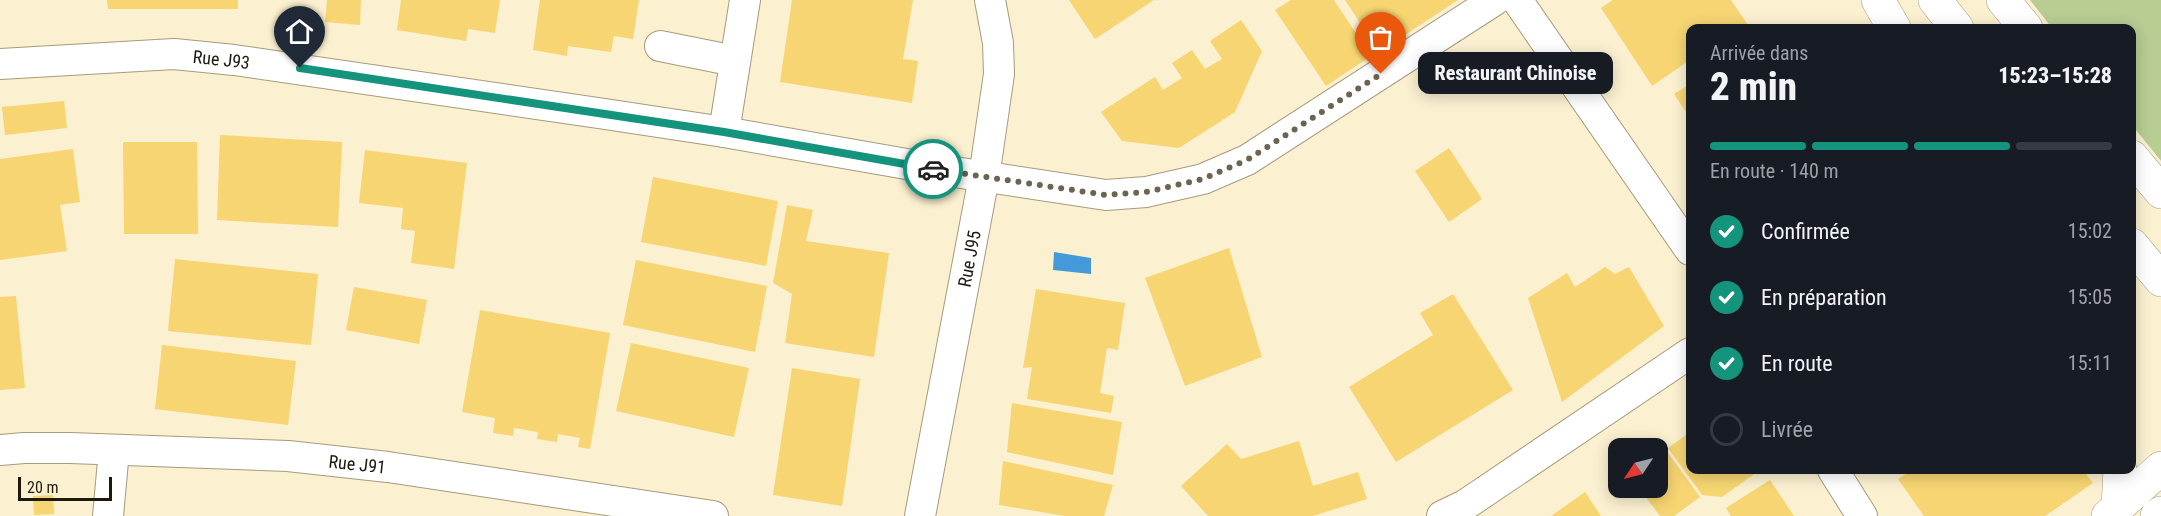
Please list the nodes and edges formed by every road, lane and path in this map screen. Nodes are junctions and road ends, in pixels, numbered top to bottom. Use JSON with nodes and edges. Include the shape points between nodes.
{"nodes":[{"id":1,"x":745,"y":0,"type":"edge"},
{"id":2,"x":990,"y":0,"type":"edge"},
{"id":3,"x":1495,"y":0,"type":"edge"},
{"id":4,"x":1517,"y":0,"type":"edge"},
{"id":5,"x":1878,"y":0,"type":"edge"},
{"id":6,"x":1935,"y":0,"type":"edge"},
{"id":7,"x":2003,"y":0,"type":"edge"},
{"id":8,"x":1892,"y":24,"type":"edge"},
{"id":9,"x":1954,"y":24,"type":"edge"},
{"id":10,"x":2023,"y":24,"type":"edge"},
{"id":11,"x":660,"y":46,"type":"dead end"},
{"id":12,"x":735,"y":61,"type":"junction"},
{"id":13,"x":0,"y":64,"type":"edge"},
{"id":14,"x":724,"y":132,"type":"junction"},
{"id":15,"x":2136,"y":162,"type":"edge"},
{"id":16,"x":984,"y":177,"type":"junction"},
{"id":17,"x":2161,"y":192,"type":"edge"},
{"id":18,"x":1686,"y":244,"type":"edge"},
{"id":19,"x":2136,"y":250,"type":"edge"},
{"id":20,"x":2161,"y":280,"type":"edge"},
{"id":21,"x":1686,"y":356,"type":"edge"},
{"id":22,"x":0,"y":450,"type":"edge"},
{"id":23,"x":114,"y":450,"type":"junction"},
{"id":24,"x":2161,"y":468,"type":"edge"},
{"id":25,"x":1835,"y":474,"type":"edge"},
{"id":26,"x":2119,"y":474,"type":"edge"},
{"id":27,"x":1854,"y":511,"type":"edge"},
{"id":28,"x":2113,"y":511,"type":"edge"},
{"id":29,"x":2161,"y":513,"type":"edge"},
{"id":30,"x":108,"y":516,"type":"edge"},
{"id":31,"x":713,"y":516,"type":"edge"},
{"id":32,"x":920,"y":516,"type":"edge"},
{"id":33,"x":1442,"y":516,"type":"edge"},
{"id":34,"x":2157,"y":516,"type":"edge"}],
"edges":[{"from":1,"to":12,"type":"street"},
{"from":2,"to":16,"type":"street","name":"Rue J95","via":[[999,74]]},
{"from":3,"to":16,"type":"street","name":"Rue J93","via":[[1247,160],[1203,179],[1146,192],[1106,195]]},
{"from":4,"to":18,"type":"street"},
{"from":5,"to":8,"type":"main road"},
{"from":6,"to":9,"type":"main road"},
{"from":7,"to":10,"type":"main road"},
{"from":11,"to":12,"type":"street"},
{"from":12,"to":14,"type":"street"},
{"from":13,"to":14,"type":"street","name":"Rue J93","via":[[174,54],[300,68]]},
{"from":14,"to":16,"type":"street","name":"Rue J93"},
{"from":15,"to":17,"type":"main road"},
{"from":16,"to":32,"type":"street","name":"Rue J95"},
{"from":19,"to":20,"type":"main road"},
{"from":21,"to":33,"type":"street","via":[[1465,505]]},
{"from":22,"to":23,"type":"street","name":"Rue J91"},
{"from":23,"to":30,"type":"street"},
{"from":23,"to":31,"type":"street","name":"Rue J91","via":[[288,456],[388,466]]},
{"from":24,"to":28,"type":"main road"},
{"from":25,"to":27,"type":"street"},
{"from":26,"to":28,"type":"main road"},
{"from":29,"to":34,"type":"main road"}]}
